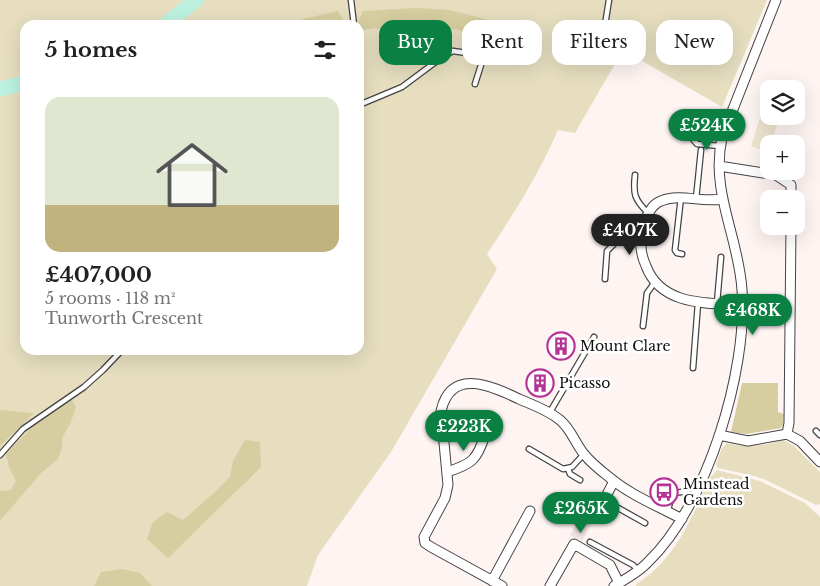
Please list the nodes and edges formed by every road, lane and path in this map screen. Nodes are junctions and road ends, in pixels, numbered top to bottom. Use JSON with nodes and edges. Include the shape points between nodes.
{"nodes":[{"id":1,"x":351,"y":0,"type":"edge"},
{"id":2,"x":608,"y":0,"type":"edge"},
{"id":3,"x":776,"y":0,"type":"edge"},
{"id":4,"x":353,"y":20,"type":"edge"},
{"id":5,"x":605,"y":20,"type":"edge"},
{"id":6,"x":475,"y":84,"type":"dead end"},
{"id":7,"x":364,"y":103,"type":"edge"},
{"id":8,"x":710,"y":122,"type":"dead end"},
{"id":9,"x":722,"y":138,"type":"junction"},
{"id":10,"x":701,"y":150,"type":"dead end"},
{"id":11,"x":719,"y":166,"type":"junction"},
{"id":12,"x":634,"y":175,"type":"dead end"},
{"id":13,"x":791,"y":190,"type":"edge"},
{"id":14,"x":681,"y":198,"type":"junction"},
{"id":15,"x":722,"y":199,"type":"junction"},
{"id":16,"x":696,"y":200,"type":"junction"},
{"id":17,"x":648,"y":213,"type":"junction"},
{"id":18,"x":791,"y":235,"type":"edge"},
{"id":19,"x":640,"y":238,"type":"junction"},
{"id":20,"x":682,"y":254,"type":"dead end"},
{"id":21,"x":721,"y":257,"type":"dead end"},
{"id":22,"x":605,"y":279,"type":"dead end"},
{"id":23,"x":655,"y":282,"type":"junction"},
{"id":24,"x":698,"y":303,"type":"junction"},
{"id":25,"x":717,"y":303,"type":"junction"},
{"id":26,"x":743,"y":305,"type":"junction"},
{"id":27,"x":643,"y":326,"type":"dead end"},
{"id":28,"x":594,"y":337,"type":"dead end"},
{"id":29,"x":118,"y":355,"type":"edge"},
{"id":30,"x":693,"y":368,"type":"dead end"},
{"id":31,"x":550,"y":412,"type":"junction"},
{"id":32,"x":719,"y":434,"type":"junction"},
{"id":33,"x":787,"y":434,"type":"junction"},
{"id":34,"x":485,"y":435,"type":"dead end"},
{"id":35,"x":529,"y":449,"type":"dead end"},
{"id":36,"x":584,"y":454,"type":"junction"},
{"id":37,"x":0,"y":455,"type":"edge"},
{"id":38,"x":820,"y":462,"type":"edge"},
{"id":39,"x":568,"y":469,"type":"junction"},
{"id":40,"x":447,"y":472,"type":"junction"},
{"id":41,"x":580,"y":480,"type":"dead end"},
{"id":42,"x":614,"y":481,"type":"junction"},
{"id":43,"x":695,"y":496,"type":"junction"},
{"id":44,"x":604,"y":500,"type":"joint"},
{"id":45,"x":530,"y":511,"type":"dead end"},
{"id":46,"x":668,"y":511,"type":"junction"},
{"id":47,"x":682,"y":519,"type":"junction"},
{"id":48,"x":645,"y":524,"type":"dead end"},
{"id":49,"x":590,"y":542,"type":"dead end"},
{"id":50,"x":638,"y":570,"type":"junction"},
{"id":51,"x":492,"y":581,"type":"junction"},
{"id":52,"x":617,"y":584,"type":"edge"},
{"id":53,"x":502,"y":586,"type":"edge"},
{"id":54,"x":550,"y":586,"type":"edge"}],
"edges":[{"from":1,"to":4,"type":"lane"},
{"from":2,"to":5,"type":"lane"},
{"from":3,"to":9,"type":"street"},
{"from":6,"to":7,"type":"lane","via":[[481,65],[478,56],[452,51],[402,87]]},
{"from":8,"to":9,"type":"lane","via":[[692,118],[687,132],[697,144]]},
{"from":9,"to":11,"type":"street"},
{"from":10,"to":16,"type":"lane"},
{"from":11,"to":13,"type":"street","via":[[776,175],[790,185]]},
{"from":11,"to":15,"type":"street"},
{"from":12,"to":17,"type":"lane","via":[[634,194]]},
{"from":14,"to":16,"type":"street"},
{"from":14,"to":17,"type":"street","via":[[659,201]]},
{"from":14,"to":20,"type":"lane","via":[[675,250]]},
{"from":15,"to":16,"type":"street"},
{"from":15,"to":26,"type":"street","via":[[739,268]]},
{"from":17,"to":19,"type":"street"},
{"from":18,"to":33,"type":"street"},
{"from":19,"to":22,"type":"lane","via":[[617,242],[607,251]]},
{"from":19,"to":23,"type":"street","via":[[644,263]]},
{"from":21,"to":25,"type":"lane"},
{"from":23,"to":24,"type":"street","via":[[674,296]]},
{"from":23,"to":27,"type":"lane","via":[[647,293]]},
{"from":24,"to":25,"type":"street"},
{"from":24,"to":30,"type":"lane"},
{"from":25,"to":26,"type":"street"},
{"from":26,"to":32,"type":"street","via":[[735,375]]},
{"from":28,"to":31,"type":"lane"},
{"from":29,"to":37,"type":"lane","via":[[84,387],[23,429]]},
{"from":31,"to":36,"type":"street","via":[[568,427]]},
{"from":31,"to":40,"type":"street","via":[[498,388],[476,383],[454,389],[441,411]]},
{"from":32,"to":33,"type":"street","via":[[748,441]]},
{"from":32,"to":43,"type":"street"},
{"from":33,"to":38,"type":"street","via":[[800,441]]},
{"from":34,"to":40,"type":"street","via":[[472,462]]},
{"from":35,"to":39,"type":"lane","via":[[558,467]]},
{"from":36,"to":39,"type":"lane"},
{"from":36,"to":42,"type":"street"},
{"from":39,"to":41,"type":"lane"},
{"from":40,"to":51,"type":"street","via":[[445,498],[424,537],[425,543]]},
{"from":42,"to":44,"type":"street"},
{"from":42,"to":46,"type":"street"},
{"from":43,"to":46,"type":"lane","via":[[676,492]]},
{"from":43,"to":47,"type":"street"},
{"from":44,"to":48,"type":"lane"},
{"from":45,"to":51,"type":"street"},
{"from":46,"to":47,"type":"street"},
{"from":47,"to":50,"type":"street","via":[[657,553]]},
{"from":49,"to":50,"type":"lane"},
{"from":50,"to":52,"type":"street"},
{"from":51,"to":53,"type":"street"},
{"from":52,"to":54,"type":"street","via":[[610,565],[574,544]]}]}
